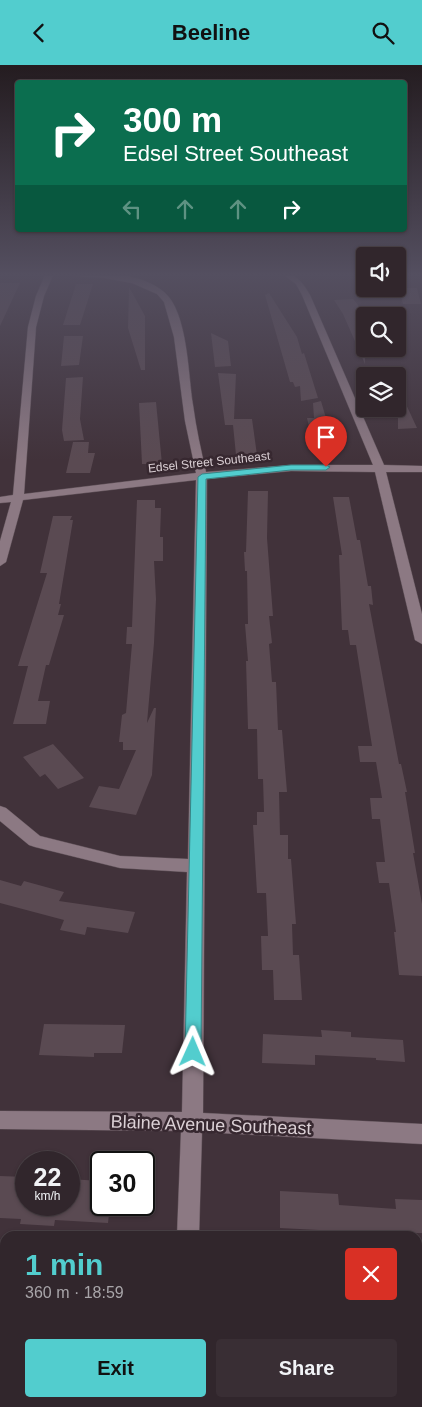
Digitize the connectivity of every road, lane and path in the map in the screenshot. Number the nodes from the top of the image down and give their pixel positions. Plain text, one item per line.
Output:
1 (31, 336) edge
2 (177, 336) edge
3 (323, 336) edge
4 (379, 467) junction
5 (422, 469) edge
6 (202, 477) junction
7 (18, 499) junction
8 (0, 501) edge
9 (0, 562) edge
10 (422, 640) edge
11 (0, 812) edge
12 (195, 866) junction
13 (0, 1120) edge
14 (192, 1122) junction
15 (422, 1134) edge
16 (188, 1231) edge

1 - 7 street
2 - 6 street
3 - 4 street
4 - 5 street, Edsel Street Southeast
4 - 6 street, Edsel Street Southeast
4 - 10 street
6 - 7 street, Edsel Street Southeast
6 - 12 street
7 - 8 street, Edsel Street Southeast
7 - 9 street
11 - 12 street
12 - 14 street
13 - 14 street, Blaine Avenue Southeast
14 - 15 street, Blaine Avenue Southeast
14 - 16 street

